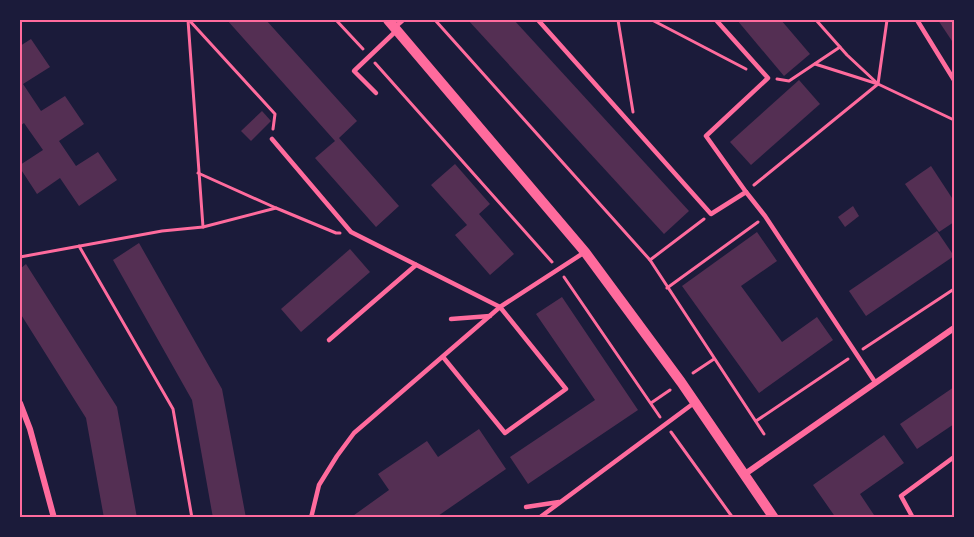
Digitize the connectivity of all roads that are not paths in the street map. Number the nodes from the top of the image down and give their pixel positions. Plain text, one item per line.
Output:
1 (538, 20) edge
2 (716, 20) edge
3 (917, 20) edge
4 (396, 24) edge
5 (954, 80) edge
6 (376, 93) dead end
7 (272, 139) road end
8 (746, 192) junction
9 (585, 252) junction
10 (416, 265) junction
11 (500, 307) junction
12 (490, 316) junction
13 (451, 319) dead end
14 (954, 328) edge
15 (329, 340) dead end
16 (443, 357) junction
17 (875, 382) junction
18 (20, 403) edge
19 (694, 403) junction
20 (954, 457) edge
21 (745, 474) junction
22 (560, 502) junction
23 (526, 507) dead end
24 (54, 518) edge
25 (311, 518) edge
26 (539, 518) edge
27 (774, 518) edge
28 (913, 518) edge

1 - 8 lane
2 - 8 lane
3 - 5 lane
4 - 6 lane
4 - 9 street
7 - 10 lane
8 - 17 lane
9 - 11 lane
9 - 19 street
10 - 11 lane
10 - 15 lane
11 - 12 lane
11 - 16 lane
12 - 13 lane
12 - 16 lane
14 - 17 street
16 - 25 lane
17 - 21 street
18 - 24 street
19 - 21 street
19 - 22 lane
20 - 28 lane
21 - 27 street
22 - 23 lane
22 - 26 lane

